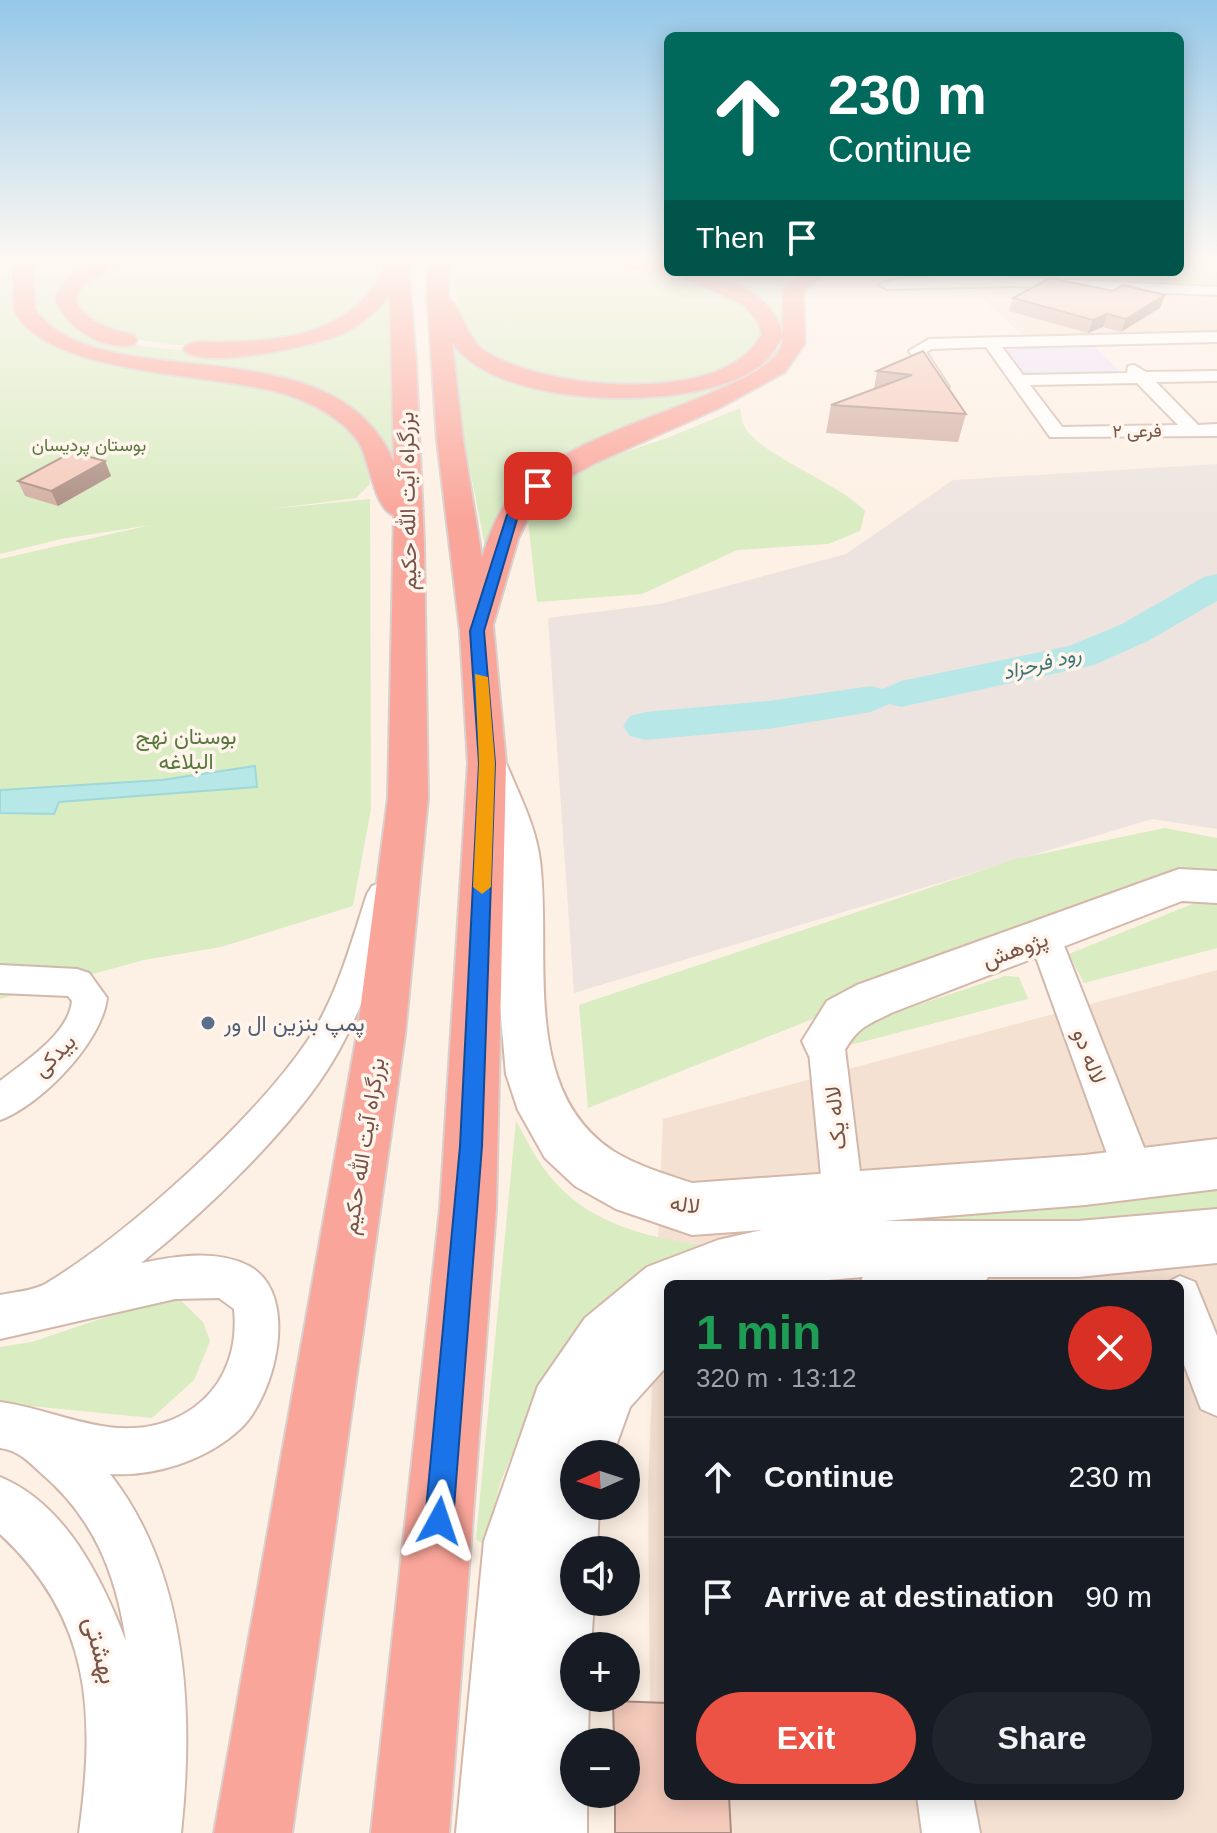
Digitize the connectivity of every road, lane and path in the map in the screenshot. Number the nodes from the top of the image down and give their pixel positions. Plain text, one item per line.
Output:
1 (81, 348) edge
2 (191, 348) edge
3 (237, 348) edge
4 (404, 348) edge
5 (443, 348) edge
6 (466, 348) edge
7 (765, 348) edge
8 (789, 348) edge
9 (923, 348) edge
10 (994, 348) edge
11 (1112, 348) edge
12 (1217, 376) edge
13 (1142, 378) junction
14 (1016, 380) junction
15 (946, 397) edge
16 (1193, 430) junction
17 (1217, 430) edge
18 (409, 543) junction
19 (477, 631) junction
20 (487, 763) junction
21 (408, 798) junction
22 (1217, 887) edge
23 (1045, 938) junction
24 (0, 979) edge
25 (826, 1041) joint
26 (0, 1103) edge
27 (1217, 1164) edge
28 (1134, 1173) junction
29 (843, 1196) junction
30 (1217, 1236) edge
31 (1062, 1250) junction
32 (1167, 1263) edge
33 (685, 1280) edge
34 (902, 1280) edge
35 (664, 1291) edge
36 (54, 1304) junction
37 (1184, 1307) edge
38 (0, 1317) edge
39 (664, 1340) edge
40 (1217, 1393) edge
41 (12, 1426) edge
42 (595, 1440) edge
43 (0, 1501) edge
44 (574, 1520) edge
45 (946, 1800) edge
46 (108, 1833) edge
47 (152, 1833) edge
48 (253, 1833) edge
49 (410, 1833) edge
50 (495, 1833) edge
51 (558, 1833) edge
52 (951, 1833) edge

1 - 18 highway
2 - 3 highway
4 - 18 highway, بزرگراه آیت الله حکیم
5 - 19 highway, بزرگراه آیت الله حکیم
6 - 7 highway
8 - 19 highway
9 - 15 street
10 - 14 street
11 - 13 street
12 - 13 street
13 - 14 street
13 - 16 street
14 - 16 street, فرعی ۲
16 - 17 street, فرعی ۲
18 - 21 highway, بزرگراه آیت الله حکیم
19 - 20 highway, بزرگراه آیت الله حکیم
20 - 29 main road, لاله
20 - 49 highway, بزرگراه آیت الله حکیم
21 - 36 street
21 - 48 highway, بزرگراه آیت الله حکیم
22 - 23 main road, پژوهش
23 - 25 main road, پژوهش
23 - 28 street, لاله دو
24 - 26 street, بیدکی
25 - 29 street, لاله یک
27 - 28 main road, لاله
28 - 29 main road, لاله
30 - 32 main road
31 - 32 main road
31 - 33 main road
31 - 34 street
35 - 50 main road
36 - 38 street
36 - 41 street
37 - 40 street
39 - 42 street
41 - 47 street
43 - 46 street, بهشتی
44 - 51 street
45 - 52 street

